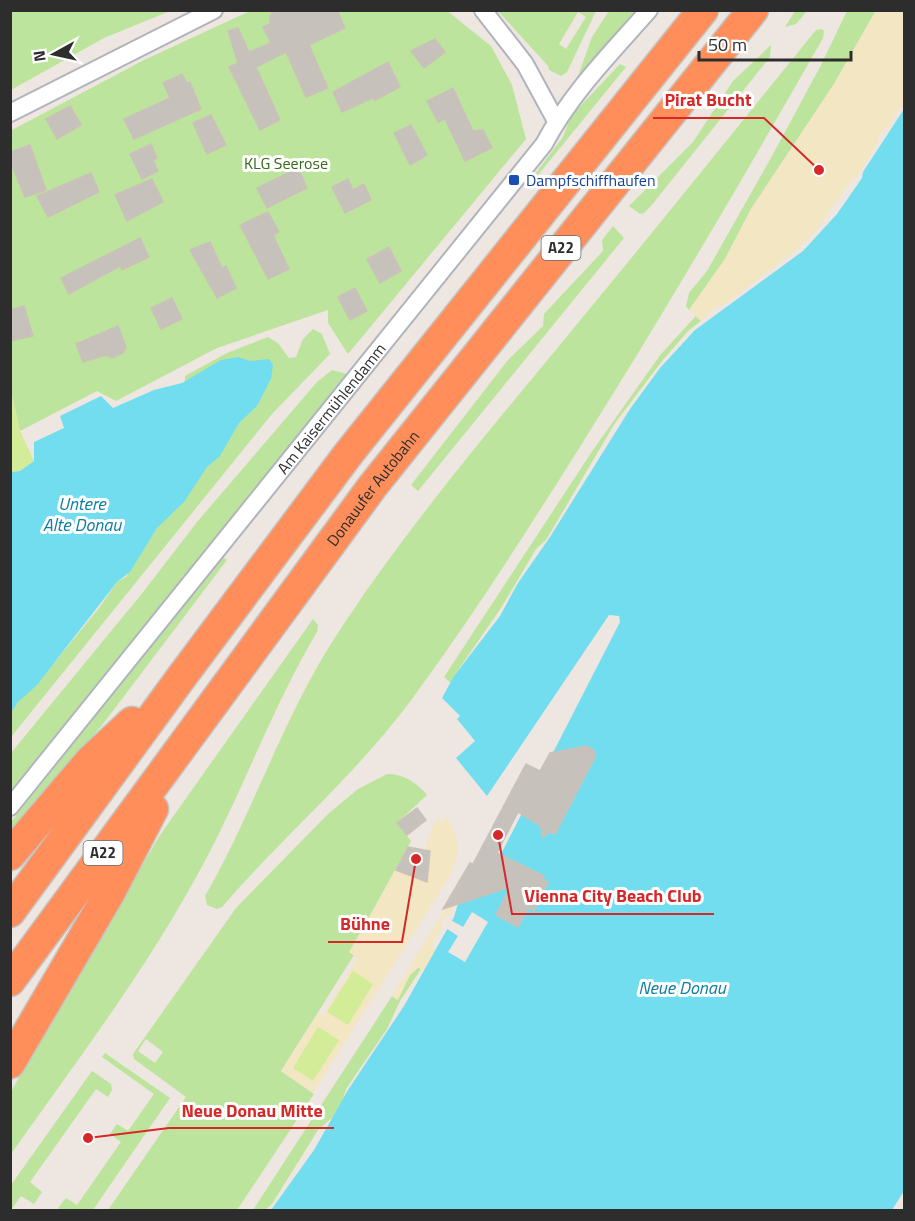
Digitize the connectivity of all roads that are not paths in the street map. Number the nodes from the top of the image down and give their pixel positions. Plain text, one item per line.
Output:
1 (214, 10) edge
2 (483, 10) edge
3 (649, 10) edge
4 (703, 10) edge
5 (753, 10) edge
6 (10, 113) edge
7 (556, 121) junction
8 (183, 675) junction
9 (195, 726) junction
10 (10, 807) edge
11 (10, 855) edge
12 (10, 912) edge
13 (10, 981) edge
14 (10, 1063) edge

1 - 6 street
2 - 7 street
3 - 7 street, Am Kaisermühlendamm
4 - 8 highway, A22
5 - 9 highway, Donauufer Autobahn / A22
7 - 10 street, Am Kaisermühlendamm
8 - 11 highway
8 - 12 highway, A22
9 - 13 highway, Donauufer Autobahn / A22
9 - 14 highway

